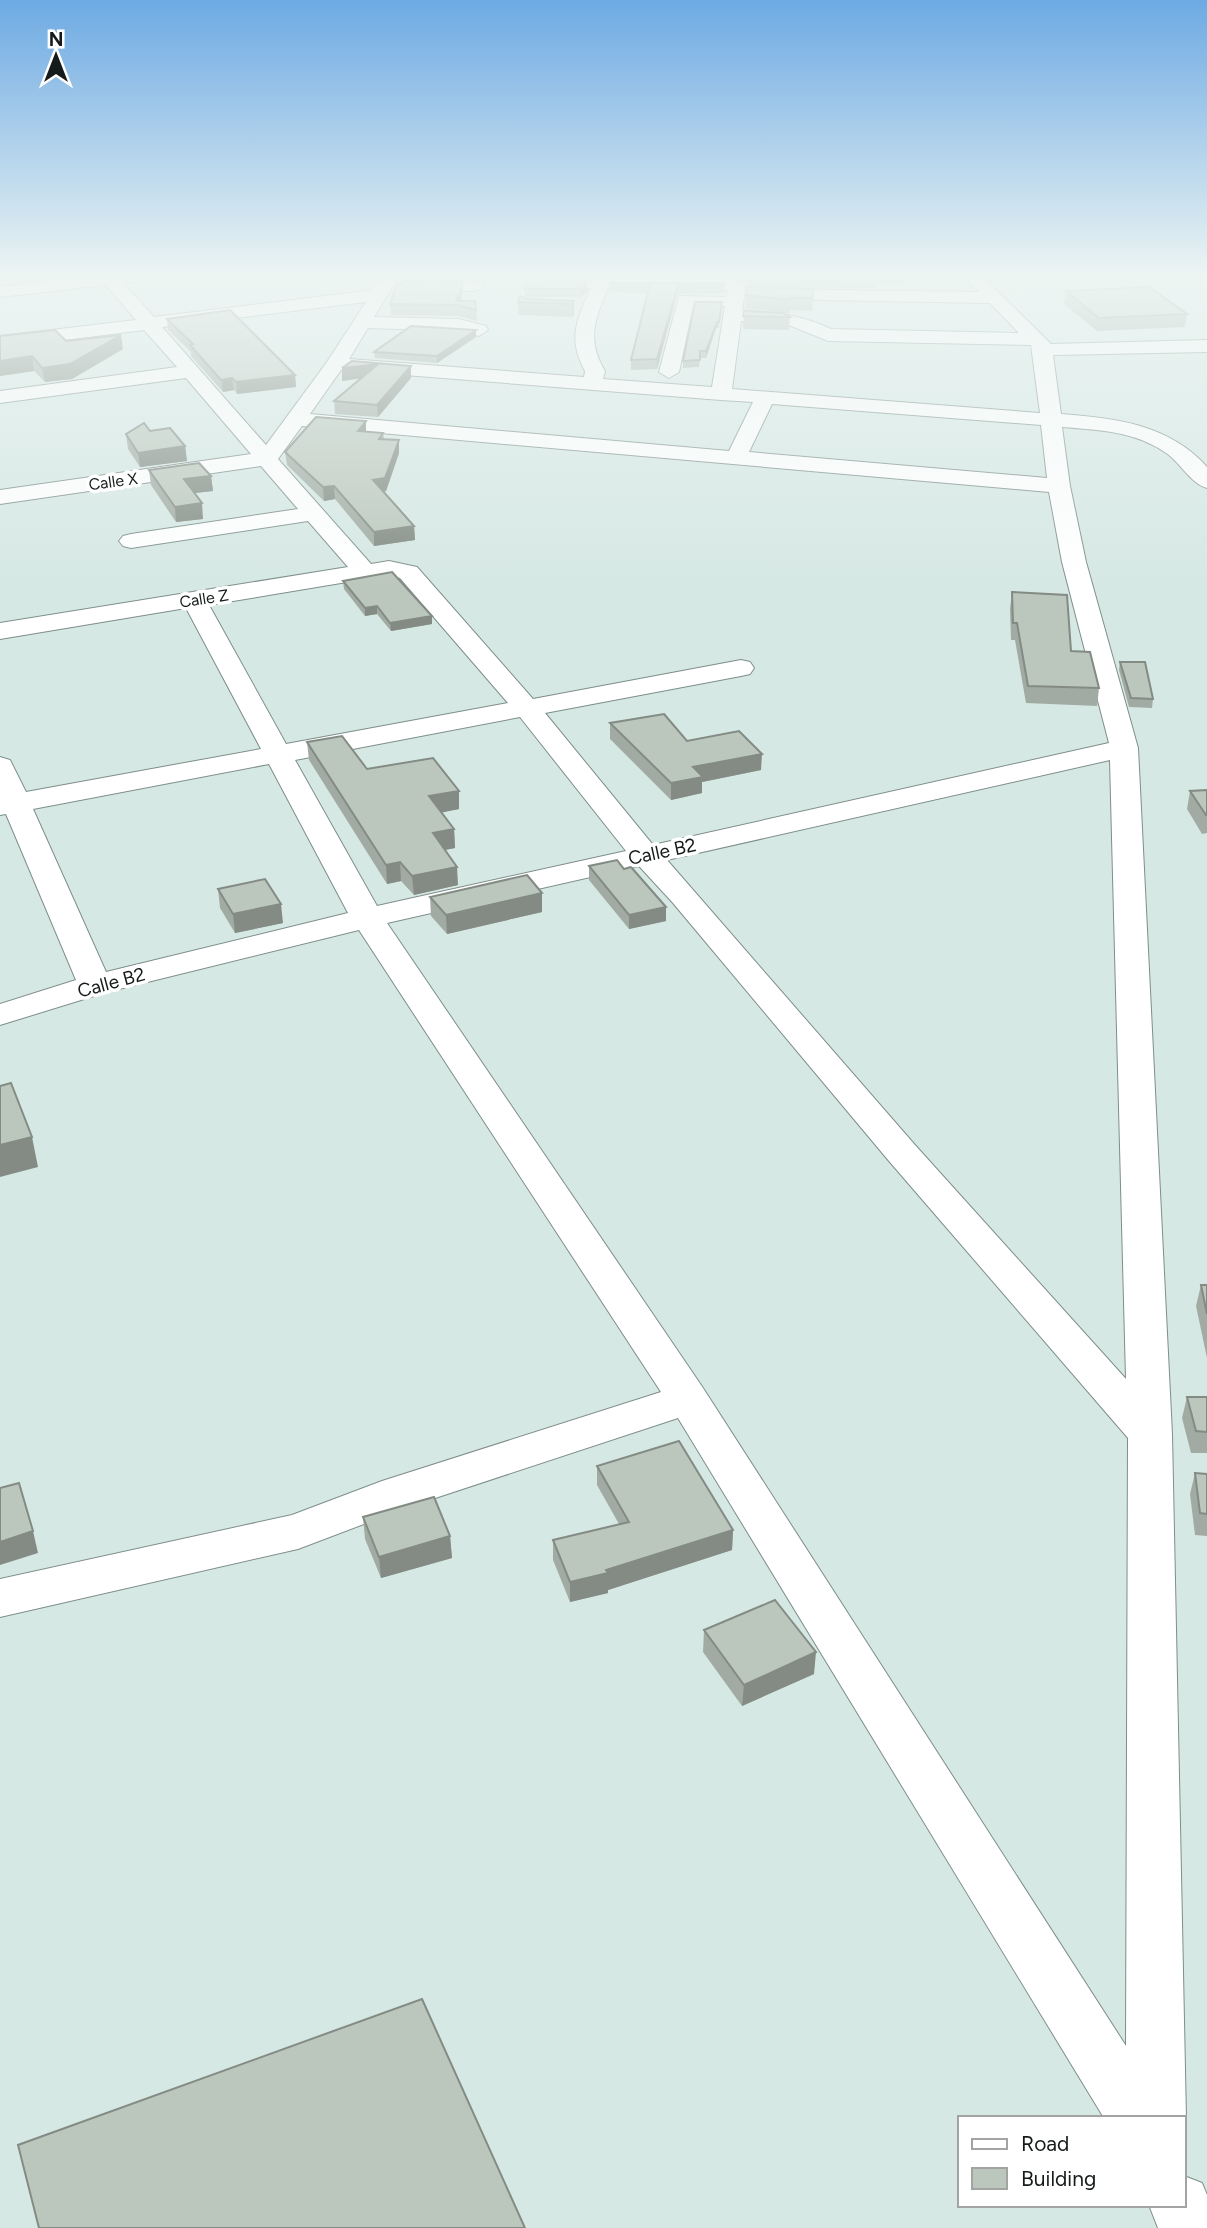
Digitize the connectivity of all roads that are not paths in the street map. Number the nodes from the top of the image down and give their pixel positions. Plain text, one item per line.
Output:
1 (141, 378) edge
2 (198, 378) edge
3 (326, 378) edge
4 (524, 378) edge
5 (593, 378) edge
6 (723, 378) edge
7 (1045, 378) edge
8 (592, 383) junction
9 (721, 394) junction
10 (766, 396) junction
11 (0, 397) edge
12 (296, 419) junction
13 (1053, 419) junction
14 (268, 458) junction
15 (736, 458) junction
16 (1207, 481) edge
17 (1059, 486) junction
18 (2, 493) edge
19 (315, 513) junction
20 (131, 541) dead end
21 (365, 572) junction
22 (194, 600) junction
23 (0, 631) edge
24 (741, 668) dead end
25 (526, 708) junction
26 (1124, 748) junction
27 (278, 754) junction
28 (0, 766) edge
29 (7, 805) edge
30 (645, 855) junction
31 (367, 918) junction
32 (94, 985) junction
33 (0, 1015) edge
34 (688, 1399) junction
35 (1150, 1434) junction
36 (0, 1598) edge
37 (1137, 2116) edge
38 (1156, 2116) edge
39 (1181, 2207) edge
40 (1189, 2228) edge

1 - 11 street
2 - 14 street
3 - 12 street
4 - 8 street
5 - 8 street
6 - 9 street
7 - 13 street
8 - 9 street
9 - 10 street
10 - 13 street
10 - 15 street
12 - 14 street
12 - 15 street
13 - 16 street
13 - 17 street
14 - 18 street, Calle X
14 - 19 street
15 - 17 street
17 - 26 street
19 - 20 street
19 - 21 street
21 - 22 street, Calle Z
21 - 25 street, Calle Z
22 - 23 street, Calle Z
22 - 27 street
24 - 25 street
25 - 27 street
25 - 30 street
26 - 30 street, Calle B2
26 - 35 street
27 - 29 street
27 - 31 street
28 - 29 street
29 - 32 street
30 - 31 street, Calle B2
30 - 35 street
31 - 32 street, Calle B2
31 - 34 street
32 - 33 street, Calle B2
34 - 36 street
34 - 37 street
35 - 38 street
39 - 40 street

